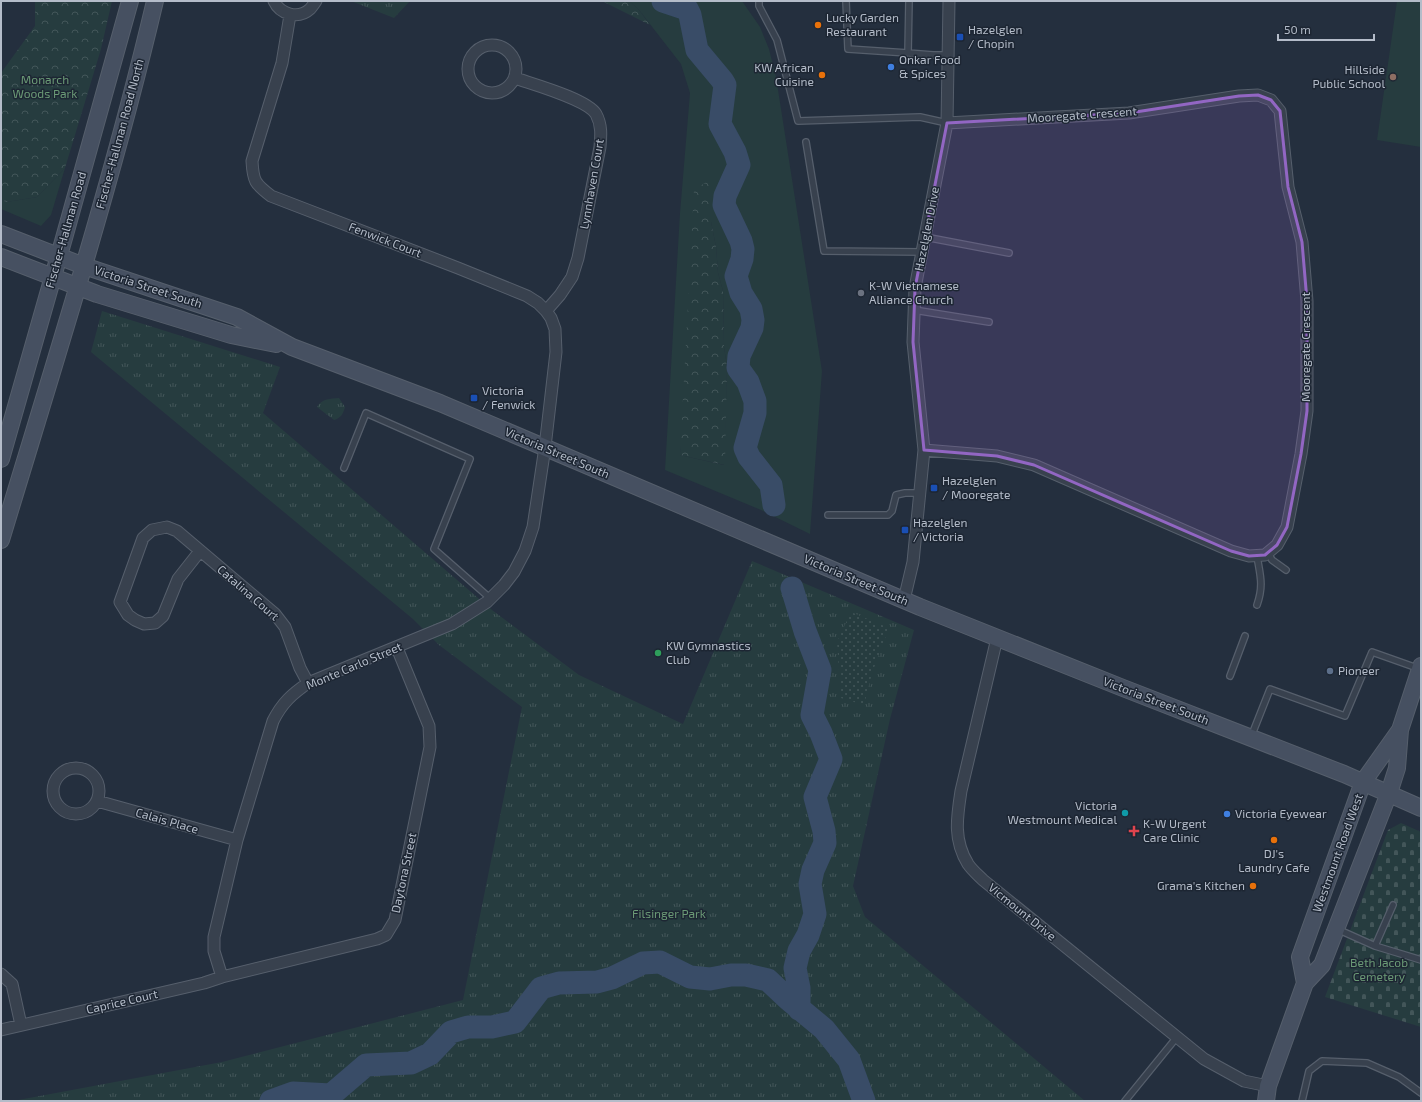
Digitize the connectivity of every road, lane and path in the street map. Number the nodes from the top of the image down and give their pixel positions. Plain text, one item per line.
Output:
1 (130, 1) edge
2 (155, 1) edge
3 (274, 1) edge
4 (316, 1) edge
5 (759, 1) edge
6 (846, 1) edge
7 (909, 1) edge
8 (948, 1) edge
9 (290, 15) junction
10 (908, 53) junction
11 (948, 55) junction
12 (515, 78) junction
13 (947, 123) junction
14 (806, 142) dead end
15 (1, 234) edge
16 (925, 237) junction
17 (922, 252) junction
18 (1009, 253) dead end
19 (1, 257) edge
20 (59, 257) junction
21 (84, 266) junction
22 (53, 277) junction
23 (78, 287) junction
24 (914, 310) junction
25 (546, 311) junction
26 (989, 322) dead end
27 (292, 347) junction
28 (545, 447) junction
29 (924, 450) junction
30 (1, 459) edge
31 (344, 468) dead end
32 (920, 493) junction
33 (828, 515) dead end
34 (1, 540) edge
35 (200, 551) junction
36 (1262, 554) junction
37 (1286, 570) dead end
38 (491, 599) junction
39 (904, 600) junction
40 (1257, 605) dead end
41 (1245, 636) dead end
42 (997, 638) junction
43 (397, 648) junction
44 (1420, 668) edge
45 (1230, 676) dead end
46 (308, 683) junction
47 (1400, 730) junction
48 (1251, 738) junction
49 (1363, 782) junction
50 (1389, 794) junction
51 (97, 801) junction
52 (1421, 808) edge
53 (237, 840) junction
54 (1393, 905) dead end
55 (1337, 929) junction
56 (1375, 946) junction
57 (1421, 960) edge
58 (1, 974) edge
59 (222, 977) junction
60 (1305, 983) junction
61 (21, 1025) junction
62 (1, 1030) edge
63 (1177, 1037) junction
64 (1421, 1093) edge
65 (1267, 1094) edge
66 (1126, 1101) edge
67 (1302, 1101) edge

1 - 20 main road, Fischer-Hallman Road
2 - 21 main road, Fischer-Hallman Road North
3 - 9 street
4 - 9 street
5 - 13 lane
6 - 10 lane
7 - 10 lane
8 - 11 street, Hazelglen Drive
9 - 25 street, Fenwick Court
10 - 11 lane
11 - 13 street, Hazelglen Drive
12 - 12 street
12 - 25 street, Lynnhaven Court
13 - 16 street, Hazelglen Drive
13 - 36 street, Mooregate Crescent
14 - 17 lane
15 - 20 main road, Victoria Street South
16 - 17 street, Hazelglen Drive
16 - 18 lane
17 - 24 street, Hazelglen Drive
19 - 22 main road, Victoria Street South
20 - 21 main road, Victoria Street South
20 - 22 main road, Fischer-Hallman Road
21 - 23 main road
21 - 27 main road, Victoria Street South
22 - 23 main road, Victoria Street South
22 - 30 main road, Fischer-Hallman Road
23 - 27 main road, Victoria Street South
23 - 34 main road
24 - 26 lane
24 - 29 street, Hazelglen Drive
25 - 28 street, Fenwick Court
27 - 28 main road, Victoria Street South
28 - 38 street, Monte Carlo Street
28 - 39 main road, Victoria Street South
29 - 32 street, Hazelglen Drive
29 - 36 street
31 - 38 lane
32 - 33 lane
32 - 39 street, Hazelglen Drive
35 - 35 street, Catalina Court
35 - 46 street, Catalina Court
36 - 37 lane
36 - 40 lane
38 - 43 street, Monte Carlo Street
39 - 42 main road, Victoria Street South
41 - 45 lane
42 - 48 main road, Victoria Street South
42 - 63 street, Vicmount Drive
43 - 46 street, Monte Carlo Street
43 - 59 street, Daytona Street
44 - 47 main road, Westmount Road West
44 - 48 lane
46 - 53 street, Monte Carlo Street
47 - 49 main road, Westmount Road West
47 - 50 main road, Westmount Road West
48 - 49 main road, Victoria Street South
49 - 50 main road, Victoria Street South
49 - 60 main road, Westmount Road West
50 - 52 main road, Victoria Street South
50 - 55 main road, Westmount Road West
51 - 51 street
51 - 53 street, Calais Place
53 - 59 street, Monte Carlo Street
54 - 56 lane
55 - 56 lane
55 - 60 main road, Westmount Road West
56 - 57 lane
58 - 61 street
59 - 61 street, Caprice Court
60 - 65 main road, Westmount Road West
61 - 62 street, Caprice Court
63 - 65 street, Vicmount Drive
63 - 66 lane
64 - 67 lane

